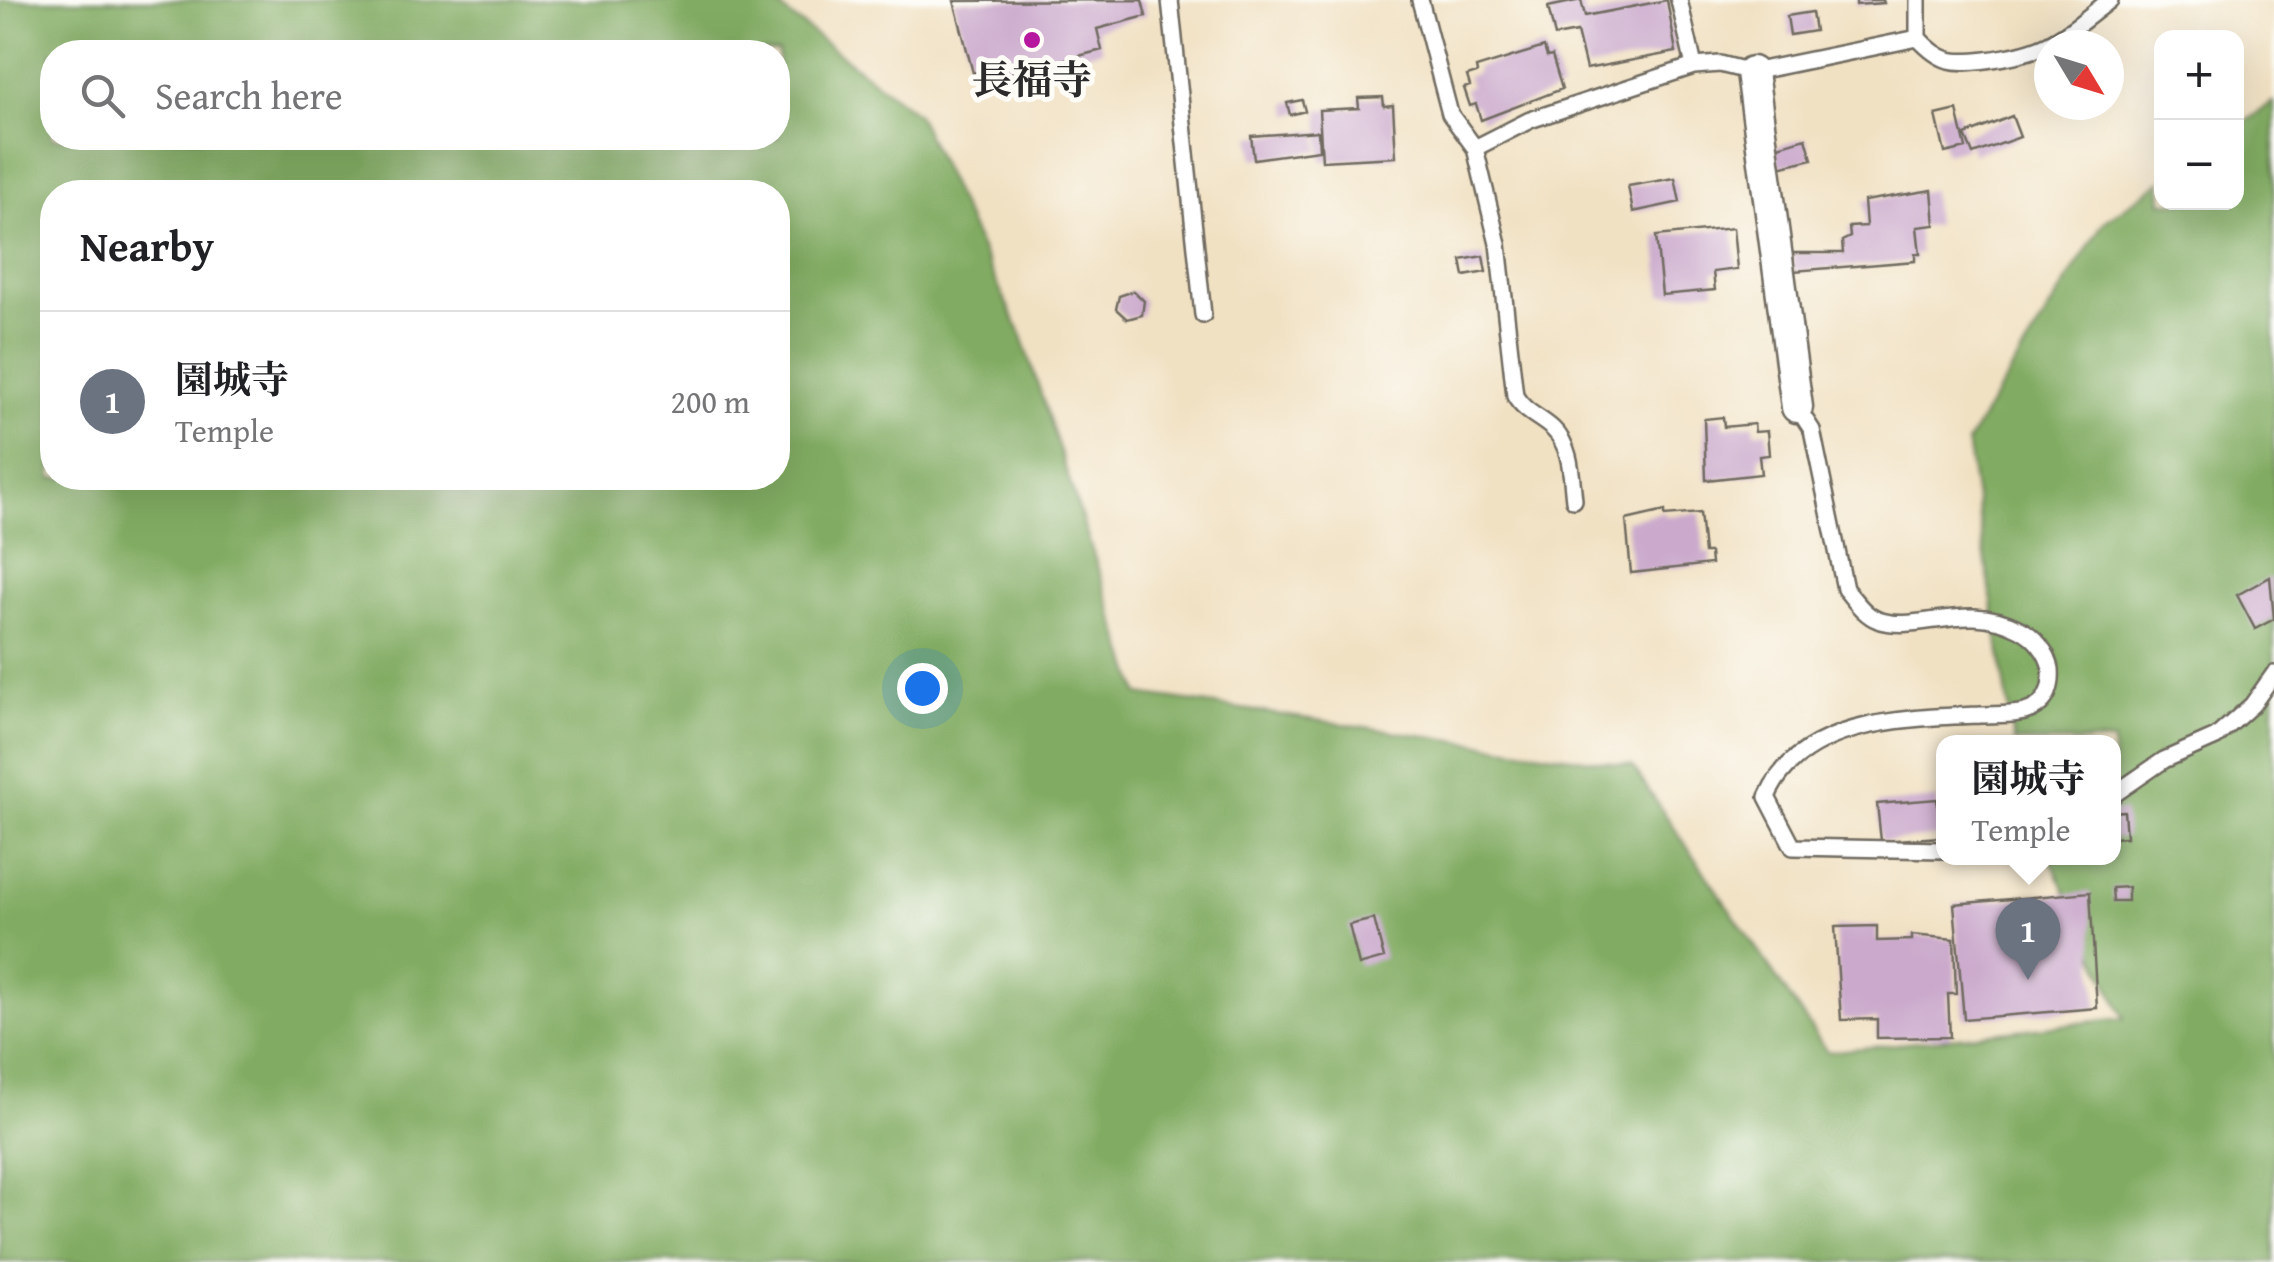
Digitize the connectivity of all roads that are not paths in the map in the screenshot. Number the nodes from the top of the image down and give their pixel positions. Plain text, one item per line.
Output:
1 (1170, 0) edge
2 (1420, 0) edge
3 (1679, 0) edge
4 (1918, 0) edge
5 (2110, 0) edge
6 (1918, 38) junction
7 (1694, 66) junction
8 (1752, 72) junction
9 (1475, 148) junction
10 (1203, 315) dead end
11 (1797, 406) joint
12 (1574, 500) dead end
13 (2274, 674) edge
14 (2121, 790) edge
15 (1936, 850) edge

1 - 10 lane
2 - 9 lane
3 - 7 lane
4 - 6 lane
5 - 6 lane
6 - 8 lane
7 - 8 lane
7 - 9 lane
8 - 11 street
9 - 12 lane
11 - 15 lane
13 - 14 lane

